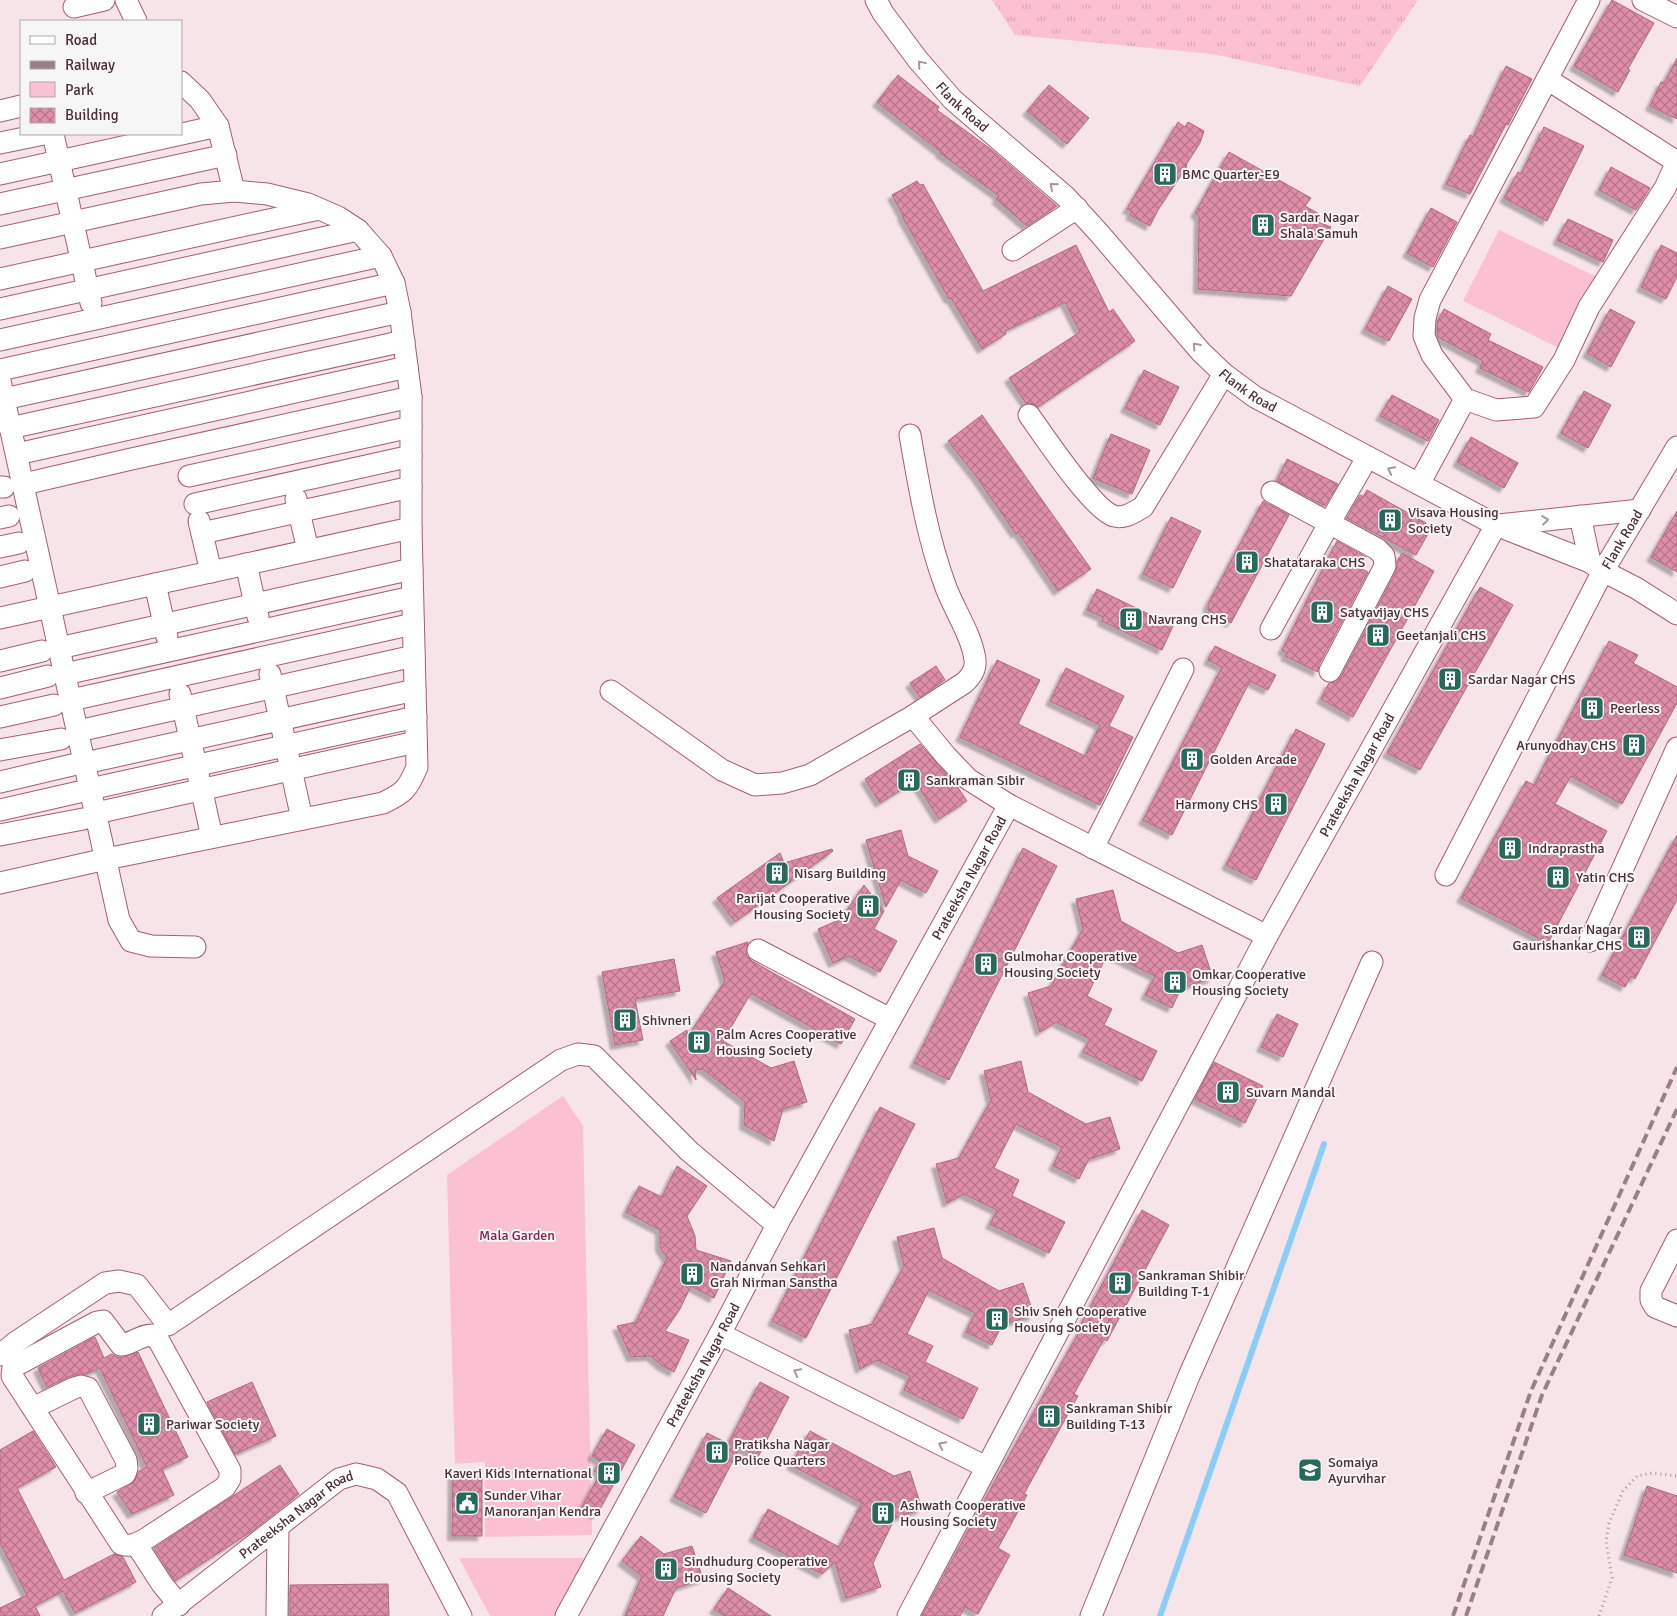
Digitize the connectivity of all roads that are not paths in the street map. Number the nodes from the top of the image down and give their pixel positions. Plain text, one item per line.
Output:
1 (104, 0) edge
2 (126, 0) edge
3 (876, 0) edge
4 (1589, 0) edge
5 (1643, 0) edge
6 (75, 9) edge
7 (1677, 17) edge
8 (133, 20) edge
9 (1547, 79) junction
10 (182, 84) edge
11 (190, 102) edge
12 (20, 106) edge
13 (0, 111) edge
14 (218, 126) junction
15 (182, 134) edge
16 (39, 135) edge
17 (53, 135) edge
18 (177, 135) edge
19 (0, 143) edge
20 (226, 154) junction
21 (59, 161) junction
22 (0, 174) edge
23 (66, 190) junction
24 (234, 191) junction
25 (0, 204) edge
26 (1077, 208) junction
27 (319, 209) junction
28 (73, 222) junction
29 (358, 230) junction
30 (0, 238) edge
31 (175, 240) junction
32 (274, 249) junction
33 (1013, 250) dead end
34 (381, 256) junction
35 (82, 261) junction
36 (182, 270) junction
37 (281, 278) junction
38 (0, 279) edge
39 (394, 283) junction
40 (88, 290) junction
41 (188, 298) junction
42 (287, 306) junction
43 (0, 310) edge
44 (400, 312) junction
45 (95, 319) junction
46 (194, 327) junction
47 (293, 336) junction
48 (0, 340) edge
49 (404, 342) junction
50 (101, 348) junction
51 (200, 356) junction
52 (300, 364) junction
53 (407, 367) junction
54 (0, 370) edge
55 (1224, 374) junction
56 (108, 376) junction
57 (207, 385) junction
58 (2, 390) edge
59 (305, 390) junction
60 (411, 397) junction
61 (1465, 399) junction
62 (114, 406) junction
63 (212, 410) junction
64 (1029, 415) dead end
65 (279, 426) junction
66 (411, 427) junction
67 (10, 428) junction
68 (120, 431) junction
69 (910, 435) dead end
70 (219, 439) junction
71 (183, 447) junction
72 (1677, 447) edge
73 (16, 454) junction
74 (285, 455) junction
75 (411, 456) junction
76 (1367, 458) junction
77 (127, 460) junction
78 (189, 476) junction
79 (292, 483) junction
80 (1419, 484) junction
81 (9, 486) edge
82 (411, 487) junction
83 (1272, 492) dead end
84 (195, 504) junction
85 (1640, 510) junction
86 (299, 512) junction
87 (1580, 516) junction
88 (1330, 522) junction
89 (1496, 525) junction
90 (411, 528) junction
91 (202, 533) junction
92 (308, 550) junction
93 (246, 564) junction
94 (1597, 566) junction
95 (412, 569) junction
96 (25, 571) dead end
97 (210, 572) junction
98 (0, 577) edge
99 (155, 584) junction
100 (412, 597) junction
101 (255, 604) junction
102 (50, 607) junction
103 (1677, 614) edge
104 (0, 618) edge
105 (164, 624) junction
106 (413, 624) junction
107 (1271, 629) dead end
108 (261, 630) junction
109 (51, 649) junction
110 (170, 651) junction
111 (414, 656) junction
112 (267, 657) junction
113 (0, 661) edge
114 (1183, 669) dead end
115 (1330, 671) dead end
116 (56, 675) junction
117 (176, 677) junction
118 (0, 688) edge
119 (273, 688) junction
120 (415, 690) junction
121 (611, 691) dead end
122 (62, 703) junction
123 (183, 708) junction
124 (913, 716) junction
125 (0, 717) edge
126 (416, 717) junction
127 (280, 719) junction
128 (69, 735) junction
129 (190, 740) junction
130 (416, 742) junction
131 (286, 746) junction
132 (1677, 748) edge
133 (0, 750) edge
134 (78, 764) junction
135 (196, 766) junction
136 (291, 770) junction
137 (0, 782) edge
138 (202, 790) junction
139 (84, 791) junction
140 (1009, 805) junction
141 (0, 810) edge
142 (90, 816) junction
143 (302, 819) junction
144 (0, 835) edge
145 (212, 838) junction
146 (1093, 848) junction
147 (106, 859) junction
148 (1446, 875) dead end
149 (0, 883) edge
150 (1267, 936) junction
151 (1590, 941) dead end
152 (195, 947) dead end
153 (758, 950) dead end
154 (1372, 962) dead end
155 (890, 1019) junction
156 (777, 1225) junction
157 (1677, 1240) edge
158 (1677, 1316) edge
159 (720, 1334) junction
160 (0, 1356) edge
161 (33, 1408) junction
162 (986, 1467) junction
163 (86, 1493) junction
164 (278, 1527) junction
165 (136, 1544) junction
166 (171, 1610) edge
167 (277, 1616) edge
168 (461, 1616) edge
169 (566, 1616) edge
170 (908, 1616) edge
171 (1091, 1616) edge

1 - 6 street
2 - 8 street
26 -> 3 street, Flank Road
4 - 9 street
5 - 7 street
9 - 61 street
9 - 61 street
10 - 11 street
11 - 14 street
12 - 13 street
14 - 15 street
14 - 20 street
16 - 19 street
17 - 21 street
18 - 21 street
20 - 23 street
20 - 24 street
21 - 22 street
21 - 23 street
23 - 25 street
23 - 28 street
24 - 27 street
24 - 28 street
26 - 33 street
55 -> 26 street, Flank Road
27 - 29 street
27 - 31 street
28 - 30 street
28 - 35 street
29 - 32 street
29 - 34 street
31 - 35 street
31 - 36 street
32 - 36 street
32 - 37 street
34 - 37 street
34 - 39 street
35 - 38 street
35 - 40 street
36 - 40 street
36 - 41 street
37 - 41 street
37 - 42 street
39 - 42 street
39 - 44 street
40 - 43 street
40 - 45 street
41 - 45 street
41 - 46 street
42 - 46 street
42 - 47 street
44 - 47 street
44 - 49 street
45 - 48 street
45 - 50 street
46 - 50 street
46 - 51 street
47 - 51 street
47 - 52 street
49 - 52 street
49 - 53 street
50 - 54 street
50 - 56 street
51 - 56 street
51 - 57 street
52 - 57 street
52 - 59 street
53 - 59 street
53 - 60 street
55 - 64 street
55 - 76 street, Flank Road
56 - 58 street
56 - 62 street
57 - 62 street
57 - 63 street
58 - 67 street
59 - 63 street
60 - 65 street
60 - 66 street
61 - 80 street
62 - 67 street
62 - 68 street
63 - 68 street
63 - 70 street
65 - 70 street
65 - 74 street
66 - 74 street
66 - 75 street
67 - 73 street
68 - 73 street
68 - 77 street
69 - 124 street
70 - 71 street
71 - 77 street
71 - 78 street
72 - 85 street, Flank Road
73 - 81 street
74 - 78 street
74 - 79 street
75 - 79 street
75 - 82 street
80 -> 76 street, Flank Road
76 - 88 street
77 - 81 street
78 - 84 street
79 - 84 street
79 - 86 street
80 - 89 street, Flank Road
81 - 102 street
82 - 86 street
82 - 90 street
83 - 88 street
84 - 91 street
85 - 87 street
85 - 94 street, Flank Road
86 - 91 street
86 - 92 street
89 -> 87 street
87 - 94 street
88 - 107 street
88 - 115 street
89 - 94 street, Flank Road
89 - 150 street, Prateeksha Nagar Road
90 - 92 street
90 - 95 street
91 - 97 street
92 - 93 street
93 - 97 street
93 - 101 street
94 - 103 street
94 - 148 street
95 - 100 street
95 - 101 street
96 - 98 street
97 - 99 street
99 - 102 street
99 - 105 street
100 - 106 street
100 - 108 street
101 - 105 street
101 - 108 street
102 - 104 street
102 - 109 street
105 - 109 street
105 - 110 street
106 - 111 street
106 - 112 street
108 - 110 street
108 - 112 street
109 - 113 street
109 - 116 street
110 - 116 street
110 - 117 street
111 - 119 street
111 - 120 street
112 - 117 street
112 - 119 street
114 - 146 street
116 - 118 street
116 - 122 street
117 - 122 street
117 - 123 street
119 - 123 street
119 - 127 street
120 - 126 street
120 - 127 street
121 - 124 street
122 - 125 street
122 - 128 street
123 - 128 street
123 - 129 street
124 - 140 street
126 - 130 street
126 - 131 street
127 - 129 street
127 - 131 street
128 - 133 street
128 - 134 street
129 - 134 street
129 - 135 street
130 - 136 street
130 - 143 street
131 - 135 street
131 - 136 street
132 - 151 street
134 - 137 street
134 - 139 street
135 - 138 street
135 - 139 street
136 - 138 street
136 - 143 street
138 - 142 street
138 - 145 street
139 - 141 street
139 - 142 street
140 - 146 street, Prateeksha Nagar Road
140 - 155 street, Prateeksha Nagar Road
142 - 144 street
142 - 147 street
143 - 145 street
145 - 147 street
146 - 150 street, Prateeksha Nagar Road
147 - 149 street
147 - 152 street
150 - 162 street
153 - 155 street
154 - 171 street
155 - 156 street, Prateeksha Nagar Road
156 - 159 street, Prateeksha Nagar Road
156 - 160 street
157 - 158 street
162 -> 159 street
159 - 169 street, Prateeksha Nagar Road
161 - 163 street
161 - 163 street
161 - 165 street
162 - 170 street
163 - 165 street
164 - 166 street, Prateeksha Nagar Road
164 - 167 street
164 - 168 street, Prateeksha Nagar Road
165 - 166 street

